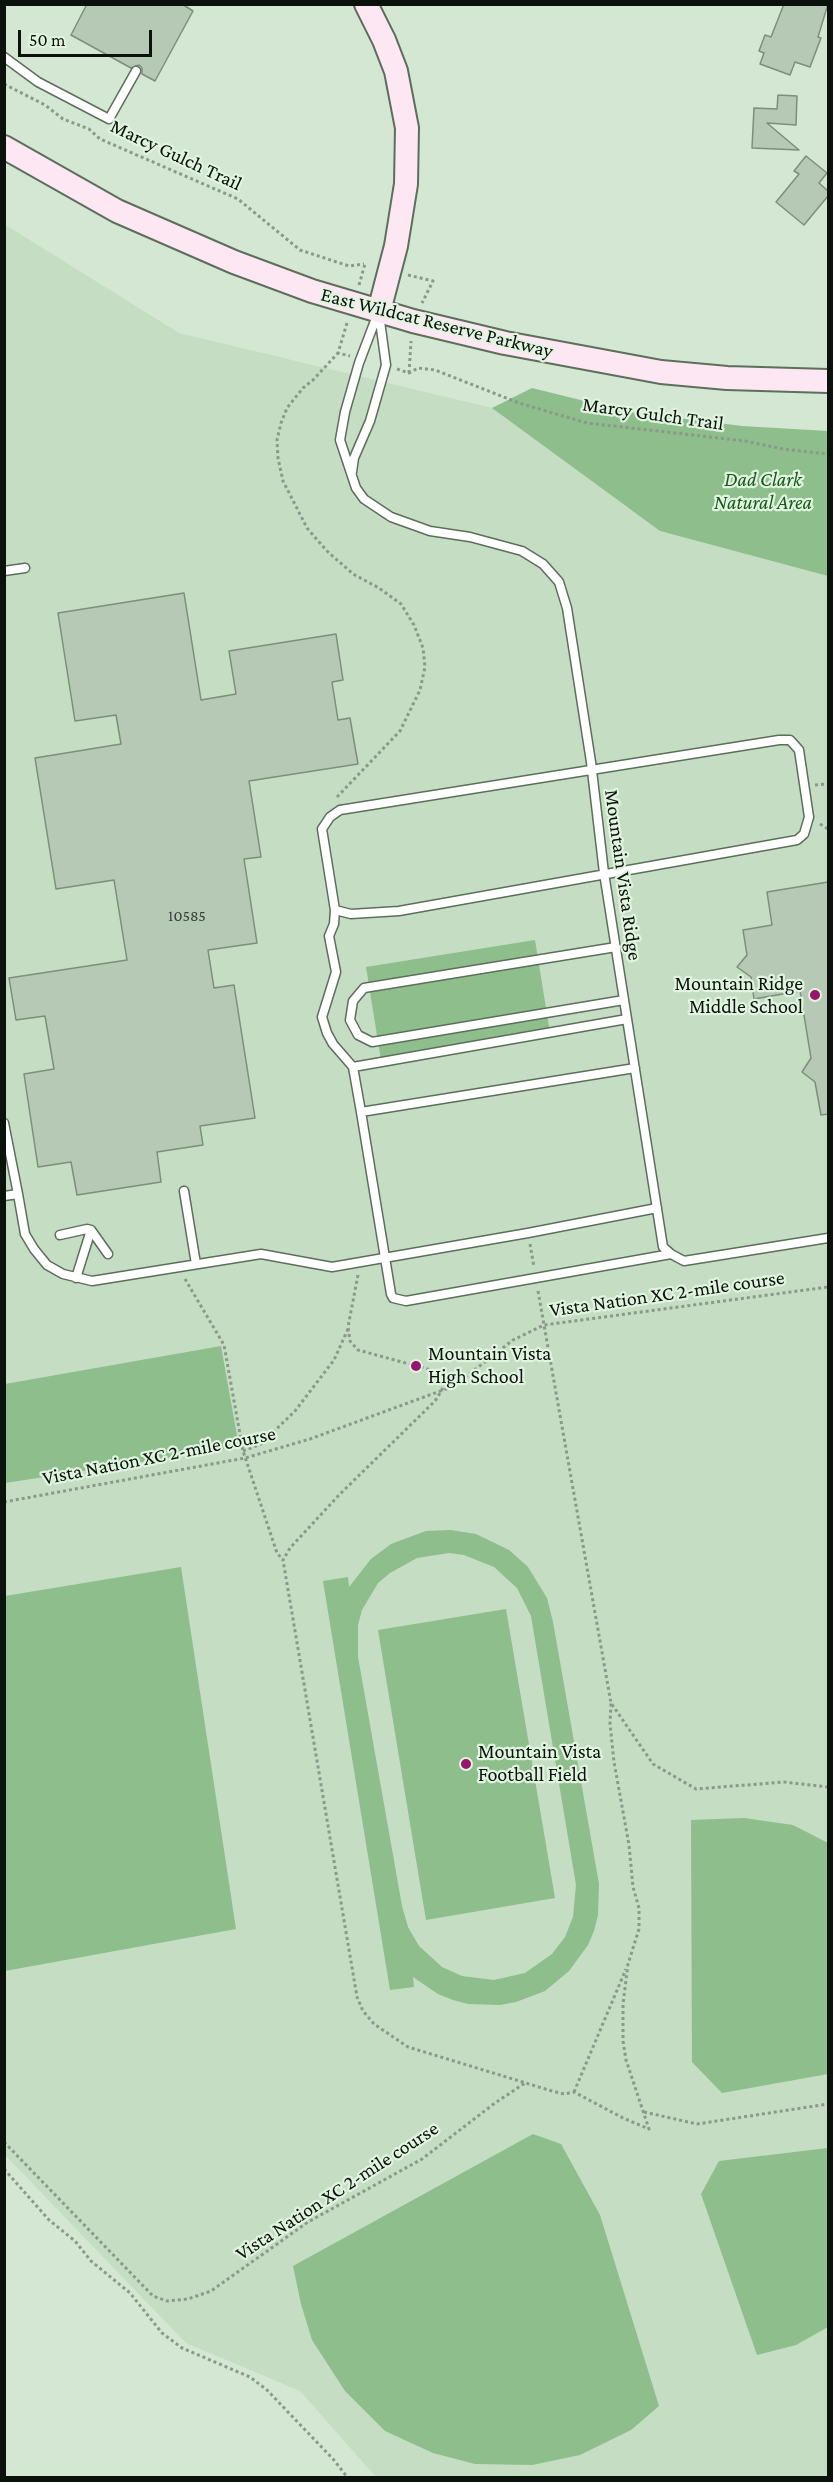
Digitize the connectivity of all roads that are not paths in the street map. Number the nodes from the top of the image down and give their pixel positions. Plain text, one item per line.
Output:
1 (366, 4) edge
2 (4, 57) edge
3 (136, 71) dead end
4 (4, 147) edge
5 (379, 311) junction
6 (828, 381) edge
7 (352, 472) junction
8 (25, 568) dead end
9 (4, 571) edge
10 (592, 768) junction
11 (604, 873) junction
12 (335, 910) junction
13 (616, 947) junction
14 (624, 1000) junction
15 (627, 1019) junction
16 (353, 1067) junction
17 (635, 1068) junction
18 (361, 1112) junction
19 (4, 1123) edge
20 (184, 1191) dead end
21 (18, 1194) junction
22 (4, 1196) edge
23 (657, 1208) junction
24 (91, 1230) junction
25 (60, 1235) dead end
26 (828, 1238) edge
27 (108, 1254) dead end
28 (671, 1254) junction
29 (385, 1260) junction
30 (196, 1264) junction
31 (76, 1278) junction

1 - 5 main road
2 - 3 lane
4 - 5 main road, East Wildcat Reserve Parkway
5 - 6 main road, East Wildcat Reserve Parkway
5 - 7 lane
5 - 7 lane, Mountain Vista Ridge
7 - 10 lane, Mountain Vista Ridge
8 - 9 lane
10 - 11 lane, Mountain Vista Ridge
10 - 11 lane
10 - 12 lane
11 - 12 lane
11 - 13 lane, Mountain Vista Ridge
12 - 16 lane
13 - 14 lane, Mountain Vista Ridge
13 - 14 lane
14 - 15 lane, Mountain Vista Ridge
15 - 16 lane
15 - 17 lane, Mountain Vista Ridge
16 - 18 lane
17 - 18 lane
17 - 23 lane, Mountain Vista Ridge
18 - 29 lane
19 - 21 lane
20 - 30 lane
21 - 22 lane
21 - 31 lane
23 - 28 lane, Mountain Vista Ridge
23 - 29 lane
24 - 25 lane
24 - 27 lane
24 - 31 lane
26 - 28 lane
28 - 29 lane
29 - 30 lane
30 - 31 lane

